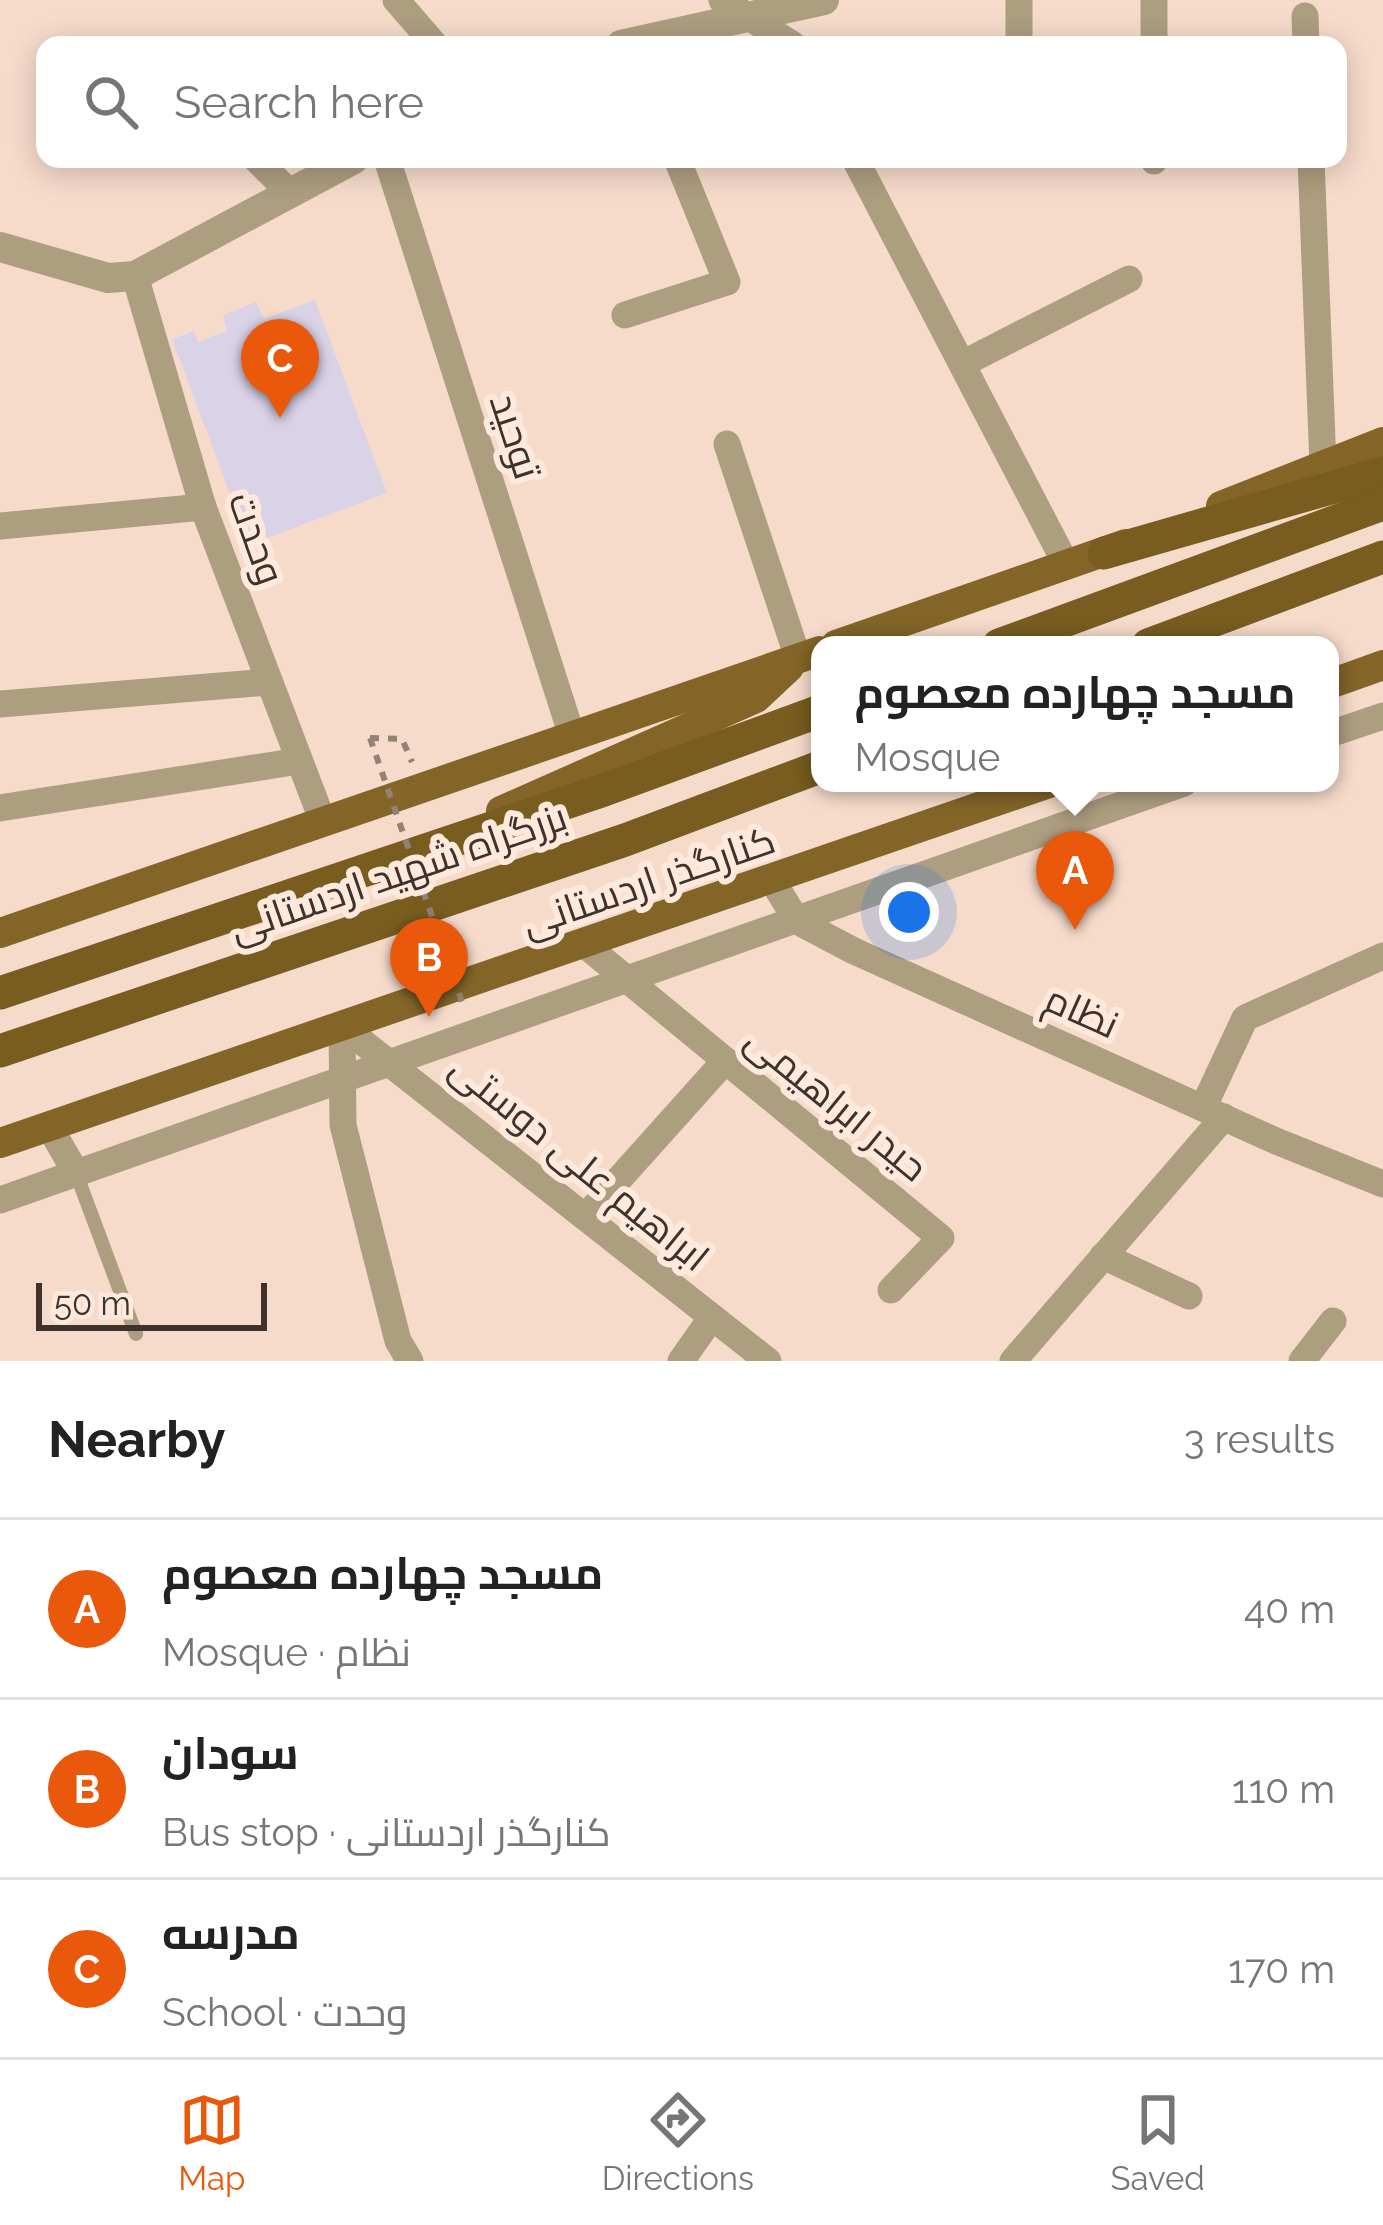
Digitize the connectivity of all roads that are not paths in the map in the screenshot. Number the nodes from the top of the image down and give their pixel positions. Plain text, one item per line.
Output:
1 (396, 0) edge
2 (824, 0) edge
3 (1019, 0) edge
4 (1154, 0) edge
5 (742, 5) edge
6 (1305, 16) dead end
7 (427, 36) edge
8 (651, 36) edge
9 (782, 36) edge
10 (1019, 36) edge
11 (1154, 36) edge
12 (1306, 36) edge
13 (265, 168) edge
14 (335, 168) edge
15 (390, 168) edge
16 (681, 168) edge
17 (860, 168) edge
18 (1311, 168) edge
19 (288, 191) junction
20 (0, 247) edge
21 (135, 276) junction
22 (1129, 279) dead end
23 (625, 315) dead end
24 (962, 364) junction
25 (1383, 442) edge
26 (727, 444) dead end
27 (1323, 466) junction
28 (1383, 473) edge
29 (1383, 503) edge
30 (203, 507) junction
31 (0, 526) edge
32 (1104, 553) junction
33 (1383, 557) edge
34 (1066, 566) junction
35 (862, 636) edge
36 (1023, 636) edge
37 (1172, 636) edge
38 (809, 654) edge
39 (1383, 665) edge
40 (269, 682) junction
41 (1339, 682) edge
42 (0, 704) edge
43 (811, 713) edge
44 (1383, 716) edge
45 (1339, 731) edge
46 (572, 736) junction
47 (299, 761) junction
48 (811, 770) edge
49 (1023, 792) edge
50 (1137, 792) edge
51 (0, 808) edge
52 (322, 822) junction
53 (375, 867) junction
54 (772, 880) junction
55 (797, 921) junction
56 (0, 933) edge
57 (584, 944) junction
58 (1383, 956) edge
59 (630, 980) junction
60 (0, 993) edge
61 (342, 1026) junction
62 (0, 1051) edge
63 (724, 1062) junction
64 (393, 1063) junction
65 (342, 1081) junction
66 (1213, 1113) junction
67 (49, 1126) junction
68 (0, 1143) edge
69 (76, 1173) junction
70 (1383, 1184) edge
71 (0, 1199) edge
72 (586, 1216) junction
73 (1103, 1256) junction
74 (891, 1290) dead end
75 (1190, 1296) dead end
76 (712, 1317) junction
77 (1334, 1322) dead end
78 (136, 1334) dead end
79 (410, 1361) edge
80 (681, 1361) edge
81 (768, 1361) edge
82 (1013, 1361) edge
83 (1302, 1361) edge

1 - 7 street
2 - 5 street
3 - 10 street
4 - 11 street
5 - 8 street
5 - 9 street
6 - 12 street
13 - 19 street
14 - 19 street
15 - 46 street, توحید
16 - 23 street
17 - 24 street
18 - 27 street
19 - 21 street
20 - 21 street
21 - 30 street, وحدت
22 - 24 street
24 - 34 street
25 - 27 main road
26 - 38 street
27 - 32 main road
28 - 32 highway
29 - 36 highway
30 - 31 street
30 - 40 street, وحدت
32 - 34 main road
33 - 37 highway
34 - 35 main road
38 - 46 main road
38 - 53 main road
39 - 41 main road
40 - 42 street
40 - 47 street, وحدت
43 - 53 highway, بزرگراه شهید اردستانی
44 - 45 street
46 - 52 main road
47 - 51 street
47 - 52 street, وحدت
48 - 62 highway, بزرگراه شهید اردستانی
49 - 54 main road, کنارگذر اردستانی
50 - 55 street
52 - 56 main road
53 - 60 highway, بزرگراه شهید اردستانی
54 - 55 street
54 - 57 main road, کنارگذر اردستانی
55 - 59 street
55 - 66 street, نظام
57 - 59 street, حیدر ابراهیمی
57 - 61 main road, کنارگذر اردستانی
58 - 66 street
59 - 63 street, حیدر ابراهیمی
59 - 64 street
61 - 64 street, ابراهیم علی دوستی
61 - 65 street
61 - 67 main road, کنارگذر اردستانی
63 - 72 street
63 - 74 street, حیدر ابراهیمی
64 - 65 street
64 - 72 street, ابراهیم علی دوستی
65 - 69 street
65 - 79 street
66 - 70 street, نظام
66 - 73 street
67 - 68 main road, کنارگذر اردستانی
67 - 69 street
69 - 71 street
69 - 78 lane
72 - 76 street, ابراهیم علی دوستی
73 - 75 street
73 - 82 street
76 - 80 street
76 - 81 street, ابراهیم علی دوستی
77 - 83 street

